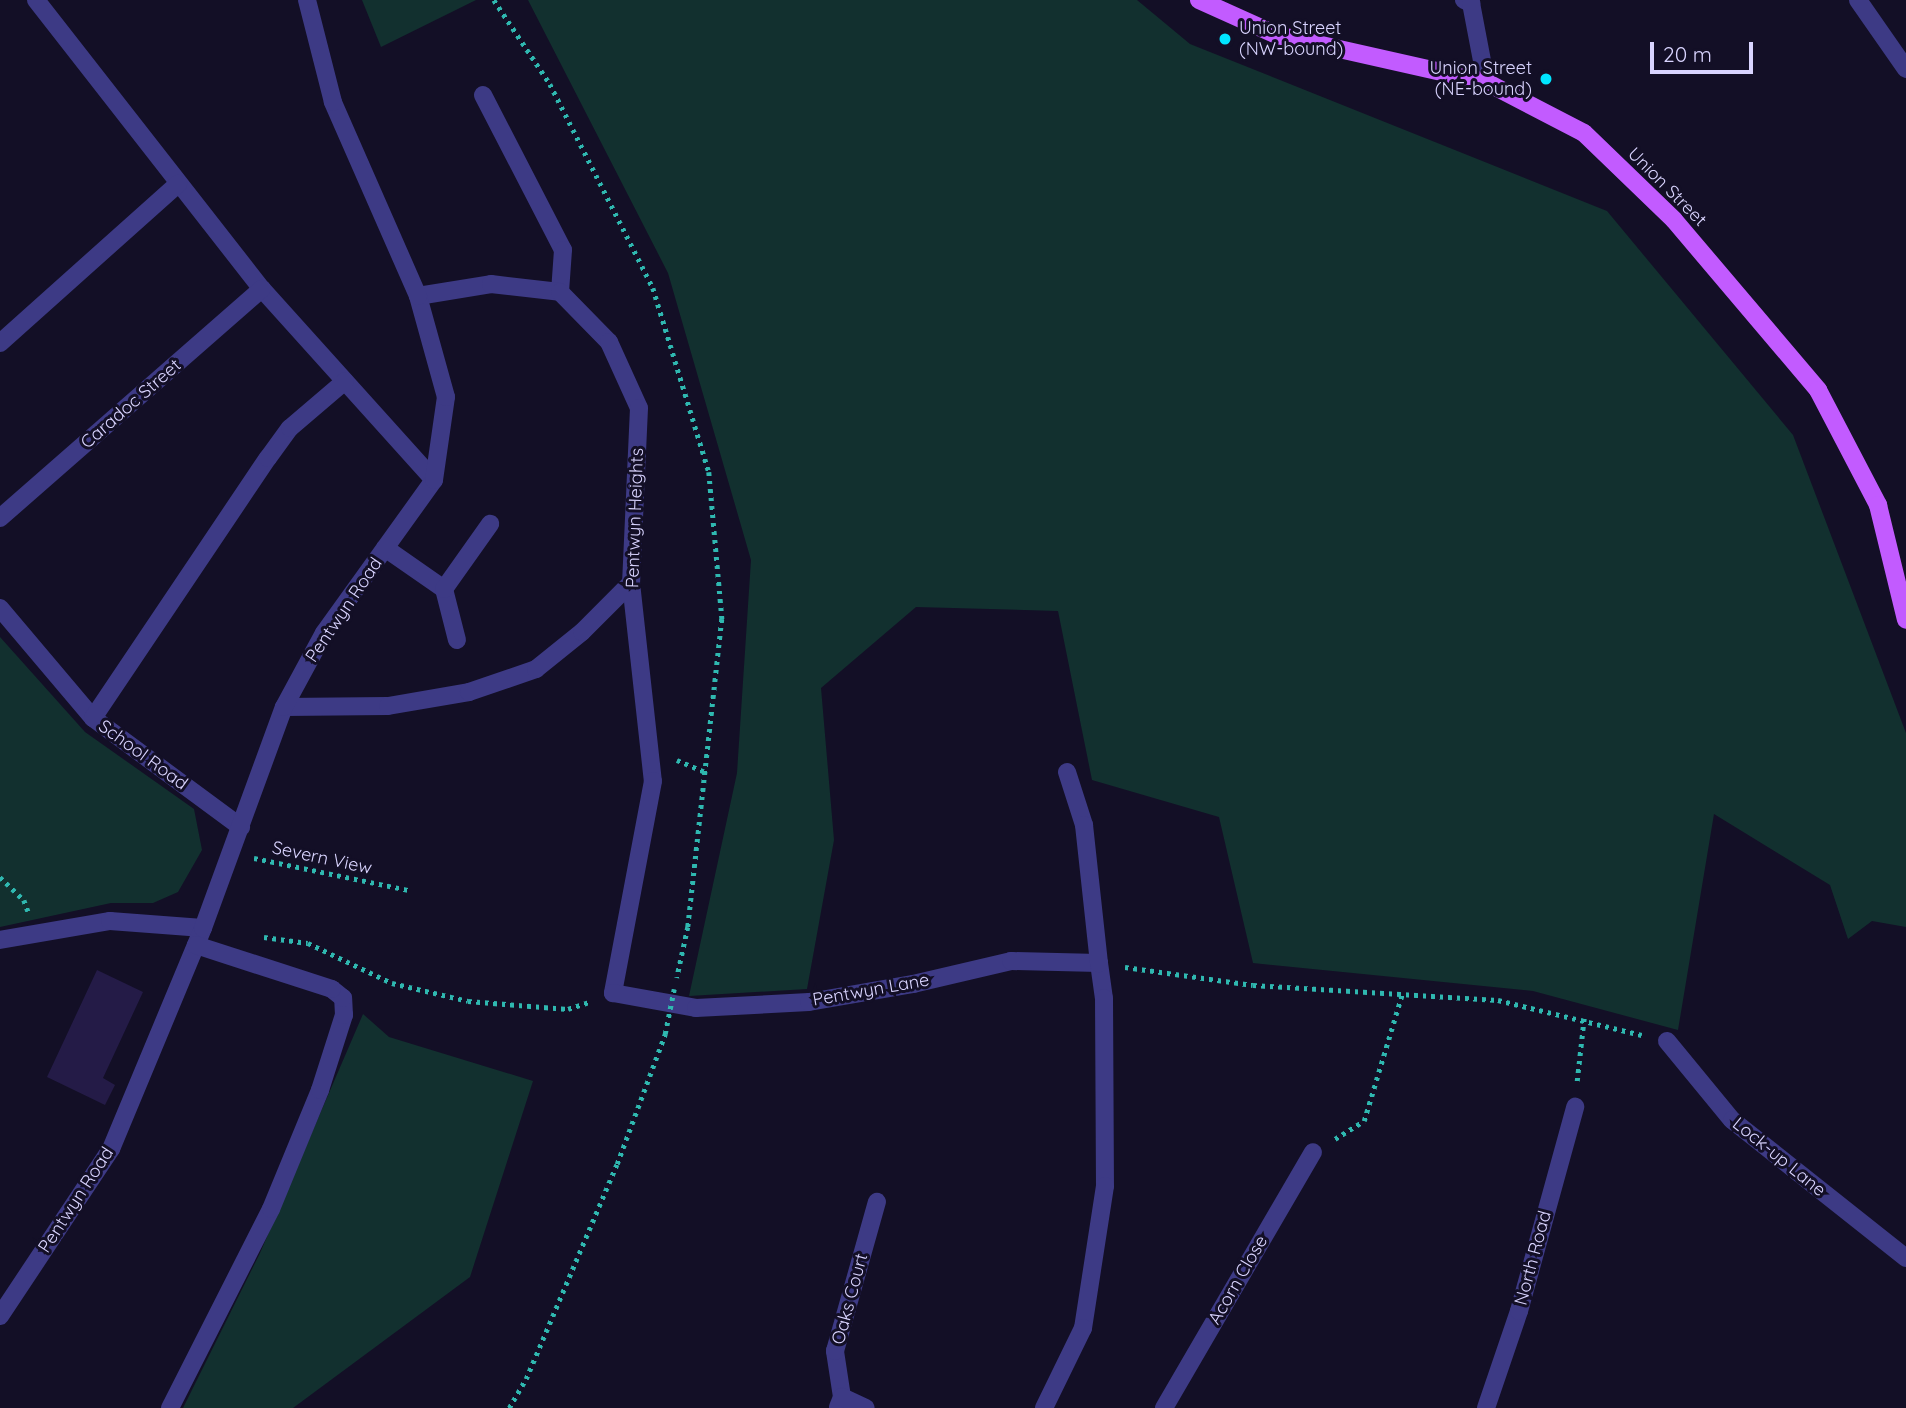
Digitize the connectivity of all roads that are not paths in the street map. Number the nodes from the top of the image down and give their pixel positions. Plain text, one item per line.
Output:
1 (36, 0) edge
2 (307, 0) edge
3 (1465, 0) edge
4 (1858, 0) edge
5 (1202, 2) edge
6 (1906, 69) edge
7 (1486, 82) junction
8 (483, 94) dead end
9 (178, 184) junction
10 (262, 289) junction
11 (560, 292) junction
12 (418, 296) junction
13 (0, 343) edge
14 (345, 381) junction
15 (434, 480) junction
16 (0, 518) edge
17 (490, 524) dead end
18 (385, 548) junction
19 (631, 583) junction
20 (444, 589) junction
21 (0, 608) edge
22 (1906, 620) edge
23 (457, 640) dead end
24 (284, 707) junction
25 (93, 718) junction
26 (1067, 772) dead end
27 (241, 827) junction
28 (199, 936) junction
29 (0, 940) edge
30 (1099, 963) junction
31 (612, 993) joint
32 (1667, 1041) road end
33 (1575, 1107) road end
34 (1313, 1152) road end
35 (877, 1202) dead end
36 (1906, 1258) edge
37 (0, 1316) edge
38 (840, 1402) edge
39 (170, 1408) edge
40 (866, 1408) edge
41 (1044, 1408) edge
42 (1164, 1408) edge
43 (1486, 1408) edge

1 - 9 street
2 - 12 street, Pentwyn Road
3 - 7 street
4 - 6 street
5 - 7 main road, Union Street
7 - 22 main road, Union Street
8 - 11 street
9 - 10 street
9 - 13 street
10 - 14 street
10 - 16 street, Caradoc Street
11 - 12 street
11 - 19 street, Pentwyn Heights
12 - 15 street, Pentwyn Road
14 - 15 street
14 - 25 street
15 - 18 street, Pentwyn Road
17 - 20 street
18 - 20 street
18 - 24 street, Pentwyn Road
19 - 24 street
19 - 31 street, Pentwyn Heights
20 - 23 street
21 - 25 street, School Road
24 - 27 street, Pentwyn Road
25 - 27 street, School Road
26 - 30 street
27 - 28 street, Pentwyn Road
28 - 29 street
28 - 37 street, Pentwyn Road
28 - 39 street
30 - 31 street, Pentwyn Lane
30 - 41 street
32 - 36 street, Lock-up Lane
33 - 43 street, North Road
34 - 42 street, Acorn Close
35 - 38 street, Oaks Court
38 - 40 street, Oaks Court

